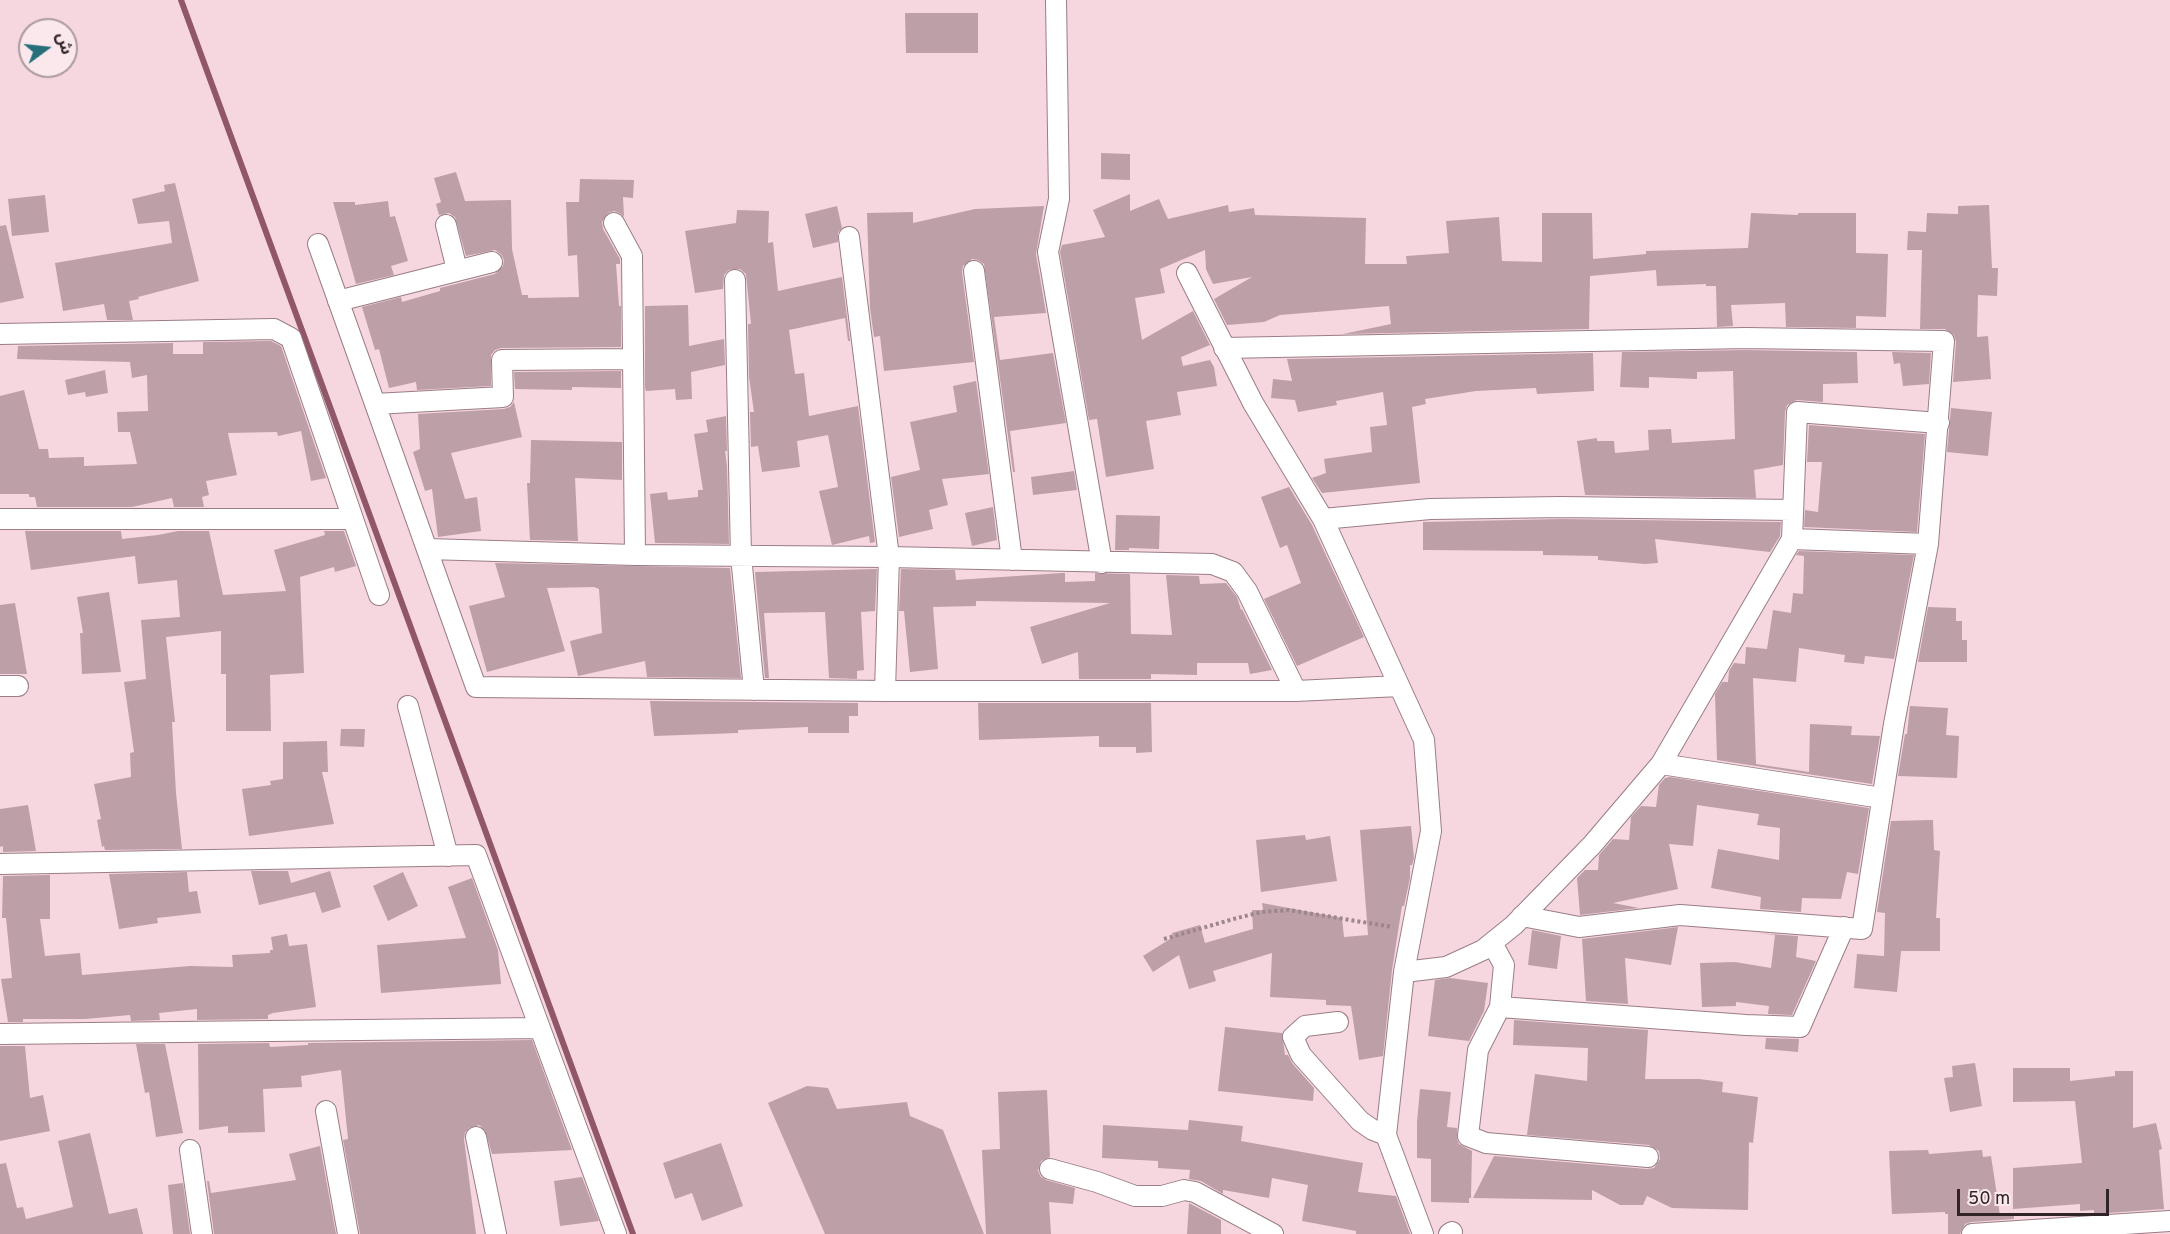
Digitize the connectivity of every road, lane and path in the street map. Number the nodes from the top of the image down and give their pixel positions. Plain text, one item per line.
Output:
1 (1056, 0) edge
2 (614, 222) dead end
3 (446, 225) dead end
4 (849, 237) dead end
5 (318, 244) dead end
6 (492, 262) dead end
7 (457, 270) junction
8 (974, 271) dead end
9 (1187, 273) dead end
10 (735, 280) dead end
11 (338, 301) junction
12 (0, 334) edge
13 (1224, 348) junction
14 (633, 359) junction
15 (375, 404) junction
16 (1938, 423) junction
17 (1792, 510) junction
18 (0, 519) edge
19 (353, 519) junction
20 (1323, 519) junction
21 (1792, 539) junction
22 (1928, 544) junction
23 (427, 549) junction
24 (635, 555) junction
25 (741, 556) junction
26 (889, 557) junction
27 (1012, 560) junction
28 (1102, 563) junction
29 (379, 595) dead end
30 (1399, 686) junction
31 (754, 690) junction
32 (885, 691) junction
33 (1296, 691) junction
34 (408, 706) dead end
35 (1661, 764) junction
36 (1882, 798) junction
37 (448, 856) junction
38 (0, 864) edge
39 (1522, 916) junction
40 (1844, 927) junction
41 (1412, 930) junction
42 (1164, 939) dead end
43 (1492, 942) junction
44 (1404, 972) junction
45 (1500, 1007) junction
46 (1338, 1022) dead end
47 (540, 1028) junction
48 (0, 1034) edge
49 (326, 1111) dead end
50 (1386, 1135) junction
51 (476, 1137) dead end
52 (190, 1150) dead end
53 (1648, 1157) dead end
54 (1050, 1169) dead end
55 (2170, 1221) edge
56 (201, 1234) edge
57 (348, 1234) edge
58 (496, 1234) edge
59 (616, 1234) edge
60 (1273, 1234) edge
61 (1423, 1234) edge
62 (1972, 1234) edge

1 - 28 street
2 - 14 street
3 - 7 street
4 - 26 street
5 - 11 street
6 - 7 street
7 - 11 street
8 - 27 street
9 - 13 street
10 - 25 street
11 - 15 street
12 - 19 street
13 - 16 street
13 - 20 street
14 - 15 street
14 - 24 street
15 - 23 street
16 - 17 street
16 - 22 street
17 - 20 street
17 - 21 street
18 - 19 street
19 - 29 street
20 - 30 street
21 - 22 street
21 - 35 street
22 - 36 street
23 - 24 street
23 - 31 street
24 - 25 street
25 - 26 street
25 - 31 street
26 - 27 street
26 - 32 street
27 - 28 street
28 - 33 street
30 - 33 street
30 - 41 street
31 - 32 street
32 - 33 street
34 - 37 street
35 - 36 street
35 - 39 street
36 - 40 street
37 - 38 street
37 - 47 street
39 - 40 street
39 - 43 street
40 - 45 street
41 - 42 path
41 - 44 street
43 - 44 street
43 - 45 street
44 - 50 street
45 - 53 street
46 - 50 street
47 - 48 street
47 - 59 street
49 - 57 street
50 - 61 street
51 - 58 street
52 - 56 street
54 - 60 street
55 - 62 street

